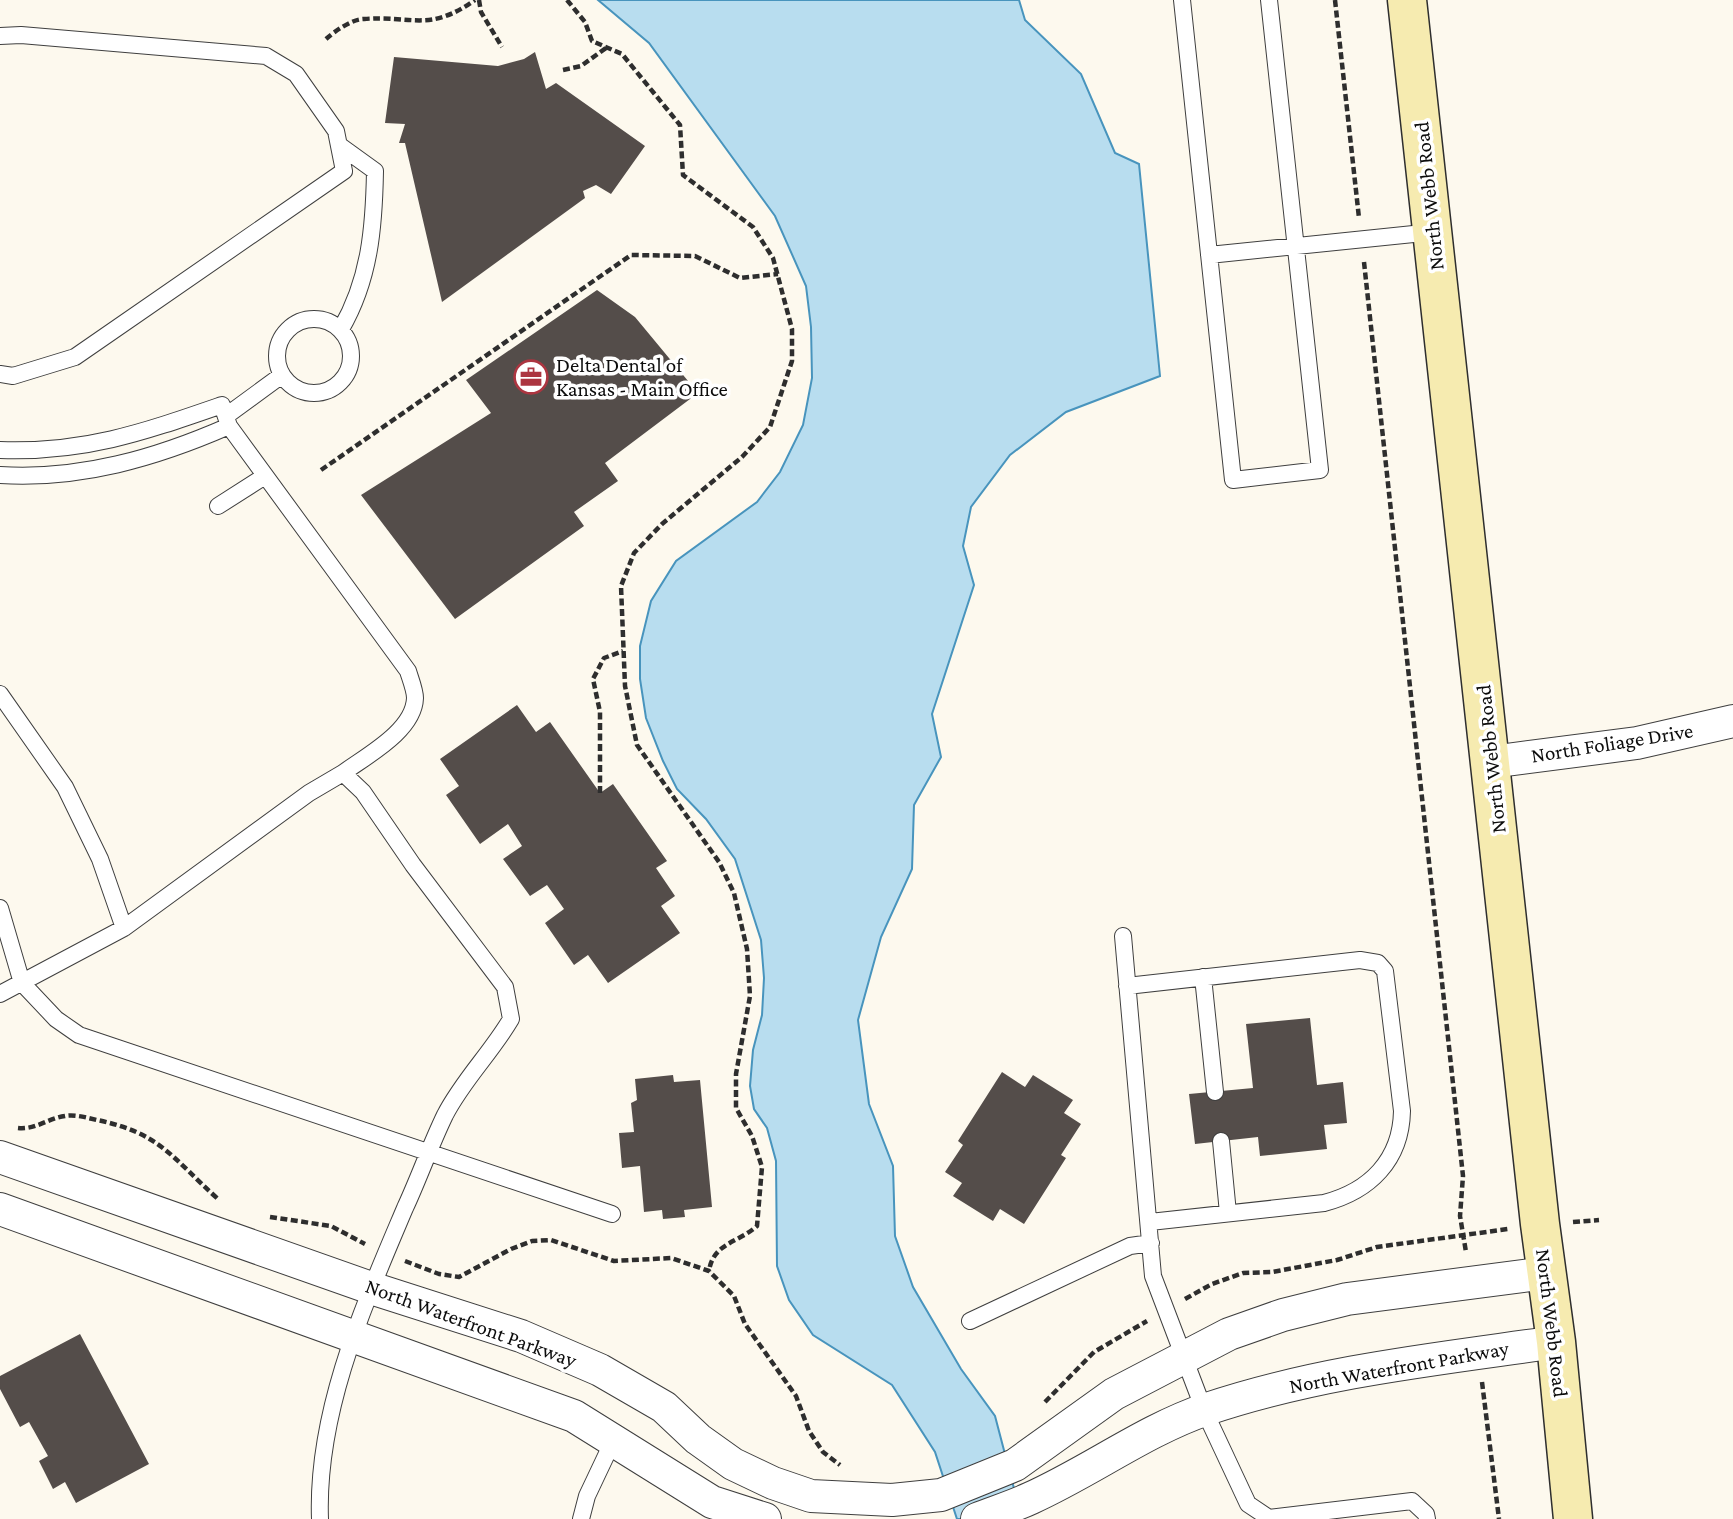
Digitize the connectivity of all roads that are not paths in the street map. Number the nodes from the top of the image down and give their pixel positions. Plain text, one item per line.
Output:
1 (1182, 0) edge
2 (1269, 0) edge
3 (1407, 0) edge
4 (0, 37) edge
5 (339, 145) junction
6 (1433, 232) junction
7 (1294, 246) junction
8 (1209, 255) junction
9 (341, 329) junction
10 (0, 374) edge
11 (282, 375) junction
12 (228, 421) junction
13 (0, 450) edge
14 (0, 475) edge
15 (265, 476) junction
16 (218, 506) dead end
17 (0, 694) edge
18 (1733, 721) edge
19 (1491, 762) junction
20 (343, 773) junction
21 (0, 908) edge
22 (124, 928) junction
23 (1123, 936) dead end
24 (1203, 977) junction
25 (22, 983) junction
26 (1128, 986) junction
27 (0, 994) edge
28 (1216, 1092) dead end
29 (1221, 1141) dead end
30 (429, 1153) junction
31 (0, 1157) edge
32 (0, 1209) edge
33 (612, 1213) dead end
34 (1228, 1213) junction
35 (1150, 1222) junction
36 (1151, 1243) junction
37 (1546, 1273) junction
38 (371, 1288) junction
39 (970, 1321) dead end
40 (354, 1336) junction
41 (1556, 1342) junction
42 (1183, 1357) junction
43 (1204, 1410) junction
44 (613, 1441) junction
45 (320, 1519) edge
46 (581, 1519) edge
47 (765, 1519) edge
48 (977, 1519) edge
49 (1269, 1519) edge
50 (1427, 1519) edge
51 (1573, 1519) edge

1 - 8 lane
2 - 7 lane
3 - 6 main road, North Webb Road
4 - 5 lane
5 - 9 lane
5 - 10 lane
6 - 7 lane
6 - 19 main road, North Webb Road
7 - 8 lane
7 - 8 lane
9 - 11 lane
9 - 11 lane
11 - 12 lane
12 - 13 lane
12 - 14 lane
12 - 15 lane
15 - 16 lane
15 - 20 lane
17 - 22 lane
18 - 19 street, North Foliage Drive
19 - 37 main road, North Webb Road
20 - 22 lane
20 - 30 lane
21 - 25 lane
22 - 25 lane
23 - 26 lane
24 - 26 lane
24 - 28 lane
24 - 34 lane
25 - 27 lane
25 - 30 lane
26 - 35 lane
29 - 34 lane
30 - 33 lane
30 - 38 lane
31 - 38 street, North Waterfront Parkway
32 - 40 street
34 - 35 lane
35 - 36 lane
36 - 39 lane
36 - 42 lane
37 - 41 main road, North Webb Road
37 - 42 street, North Waterfront Parkway
38 - 40 lane
38 - 42 street, North Waterfront Parkway
40 - 44 street
40 - 45 lane
41 - 43 street, North Waterfront Parkway
41 - 51 main road, North Webb Road
42 - 43 lane
43 - 48 street, North Waterfront Parkway
43 - 49 lane
44 - 46 lane
44 - 47 street
49 - 50 lane

